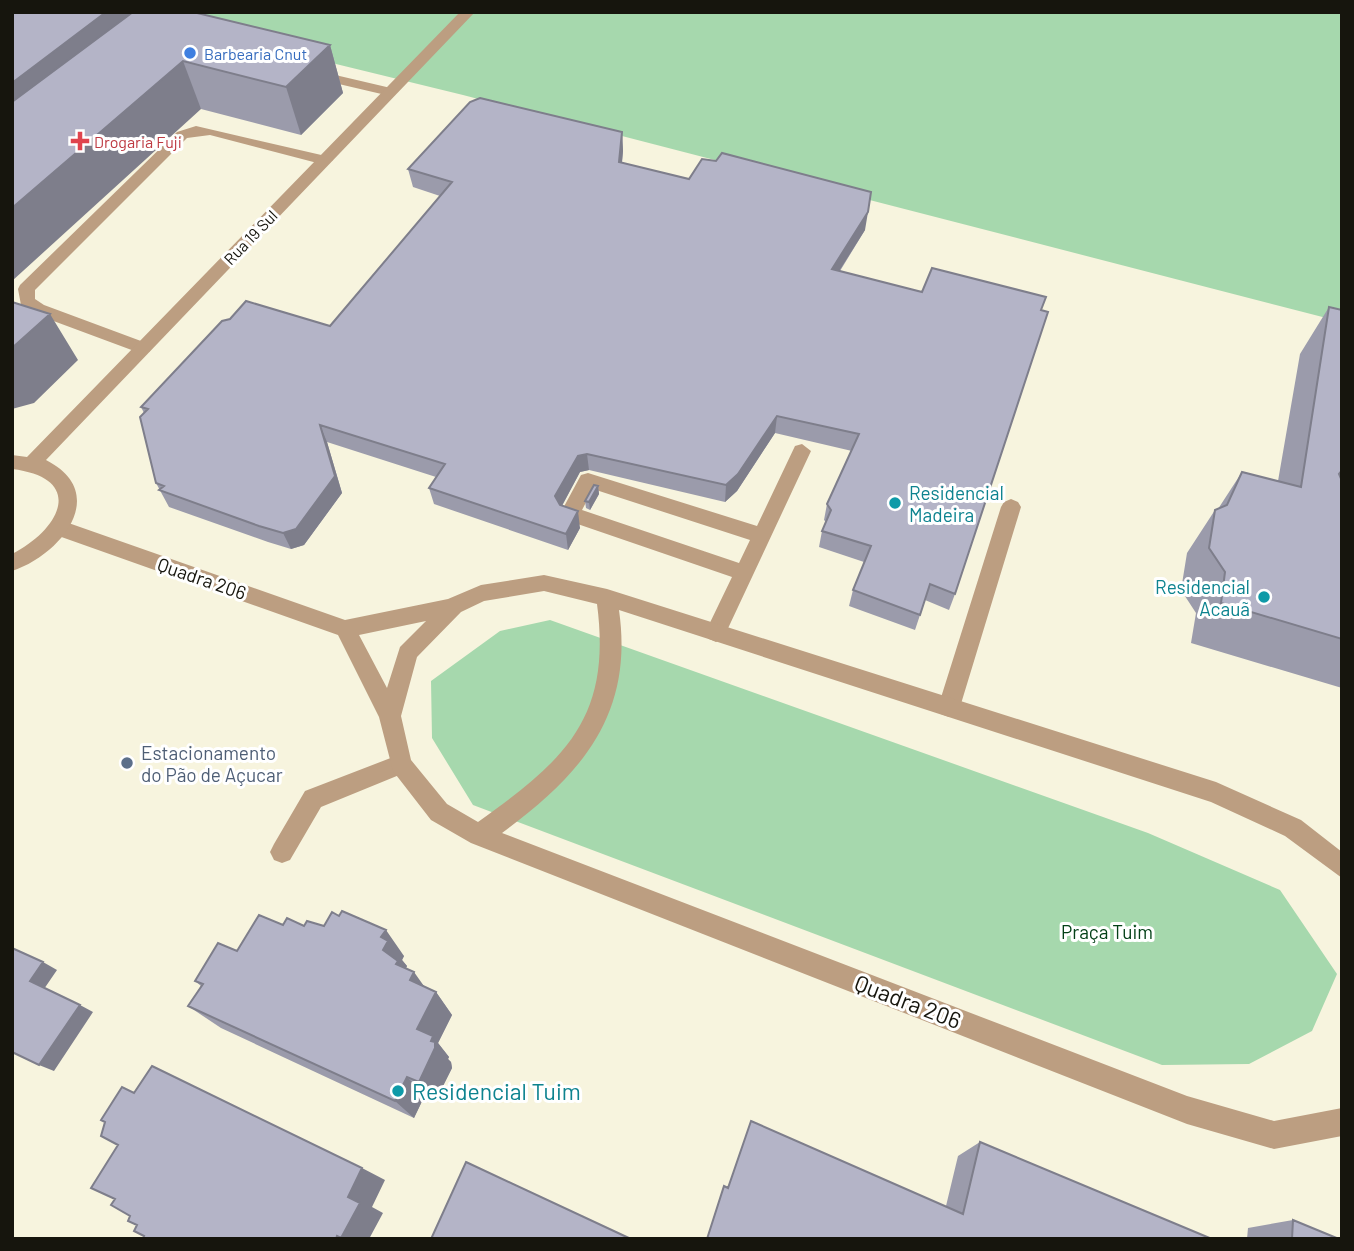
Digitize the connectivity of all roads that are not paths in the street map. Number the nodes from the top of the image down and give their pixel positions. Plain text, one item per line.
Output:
1 (468, 12) edge
2 (296, 69) edge
3 (390, 92) junction
4 (325, 160) junction
5 (143, 348) junction
6 (802, 451) dead end
7 (12, 462) edge
8 (33, 462) junction
9 (1011, 507) dead end
10 (60, 528) junction
11 (760, 535) junction
12 (12, 563) edge
13 (744, 573) junction
14 (607, 598) junction
15 (454, 606) junction
16 (345, 629) junction
17 (716, 633) junction
18 (949, 707) junction
19 (390, 716) junction
20 (401, 764) junction
21 (480, 835) junction
22 (282, 852) dead end
23 (1342, 867) edge
24 (1342, 1122) edge

1 - 3 street, Rua 19 Sul
2 - 3 street
3 - 4 street, Rua 19 Sul
4 - 5 street, Rua 19 Sul
4 - 5 street
5 - 8 street, Rua 19 Sul
6 - 11 street
7 - 8 street
8 - 10 street
9 - 18 street
10 - 12 street
10 - 16 street, Quadra 206
11 - 13 street
11 - 13 street
13 - 17 street
14 - 15 street, Quadra 206
14 - 17 street, Quadra 206
14 - 21 street
15 - 16 street, Quadra 206
15 - 19 street, Quadra 206
16 - 19 street, Quadra 206
17 - 18 street, Quadra 206
18 - 23 street, Quadra 206
19 - 20 street, Quadra 206
20 - 21 street, Quadra 206
20 - 22 street
21 - 24 street, Quadra 206

